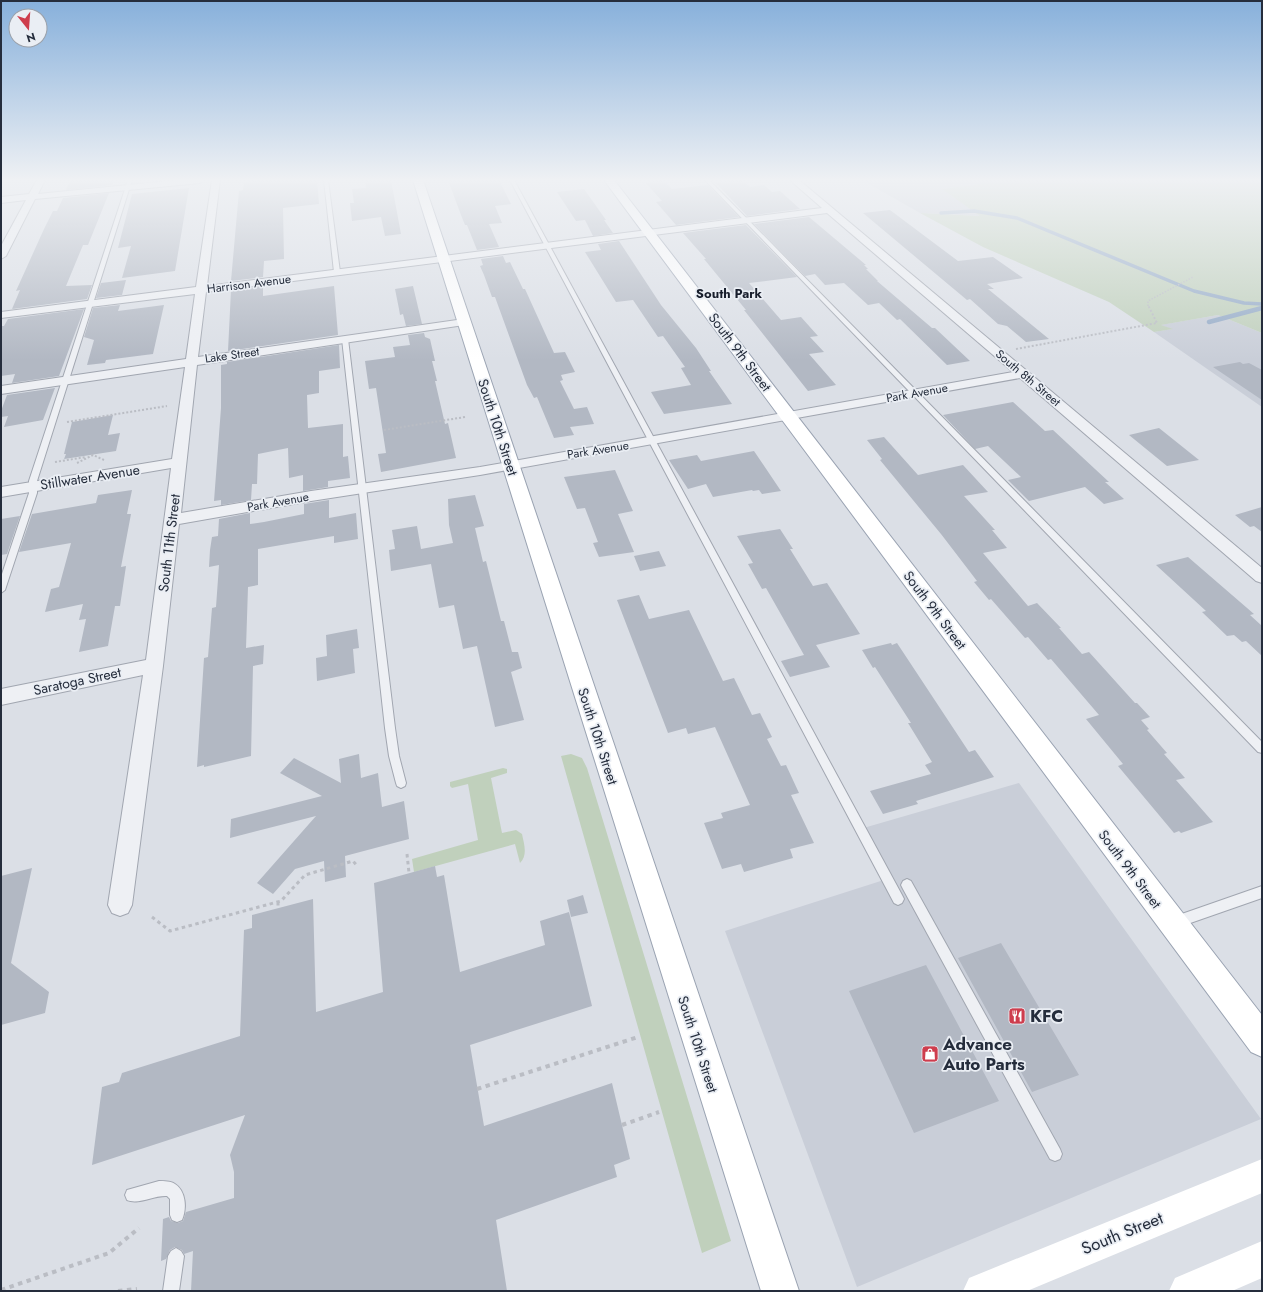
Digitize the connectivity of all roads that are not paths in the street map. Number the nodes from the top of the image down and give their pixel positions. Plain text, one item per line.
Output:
1 (9, 240) edge
2 (111, 240) edge
3 (208, 240) edge
4 (333, 240) edge
5 (438, 240) edge
6 (543, 240) edge
7 (591, 240) edge
8 (655, 240) edge
9 (766, 240) edge
10 (867, 240) edge
11 (546, 246) junction
12 (1, 256) edge
13 (444, 259) junction
14 (337, 272) junction
15 (202, 290) junction
16 (91, 304) junction
17 (1, 315) edge
18 (464, 322) junction
19 (345, 339) junction
20 (191, 361) junction
21 (1024, 374) junction
22 (65, 380) junction
23 (1, 390) edge
24 (916, 394) junction
25 (788, 416) junction
26 (651, 441) junction
27 (179, 462) junction
28 (510, 465) junction
29 (33, 486) junction
30 (363, 489) junction
31 (1, 492) edge
32 (172, 520) junction
33 (1262, 577) edge
34 (1, 590) edge
35 (154, 666) junction
36 (1, 697) edge
37 (1262, 749) edge
38 (401, 783) dead end
39 (907, 885) dead end
40 (1262, 892) edge
41 (898, 899) dead end
42 (120, 906) dead end
43 (1171, 924) junction
44 (1262, 1041) edge
45 (1056, 1154) dead end
46 (1262, 1176) edge
47 (132, 1195) dead end
48 (177, 1215) dead end
49 (176, 1256) dead end
50 (1262, 1259) edge
51 (171, 1291) edge
52 (780, 1291) edge
53 (982, 1291) edge
54 (1188, 1291) edge

1 - 12 street
2 - 16 lane
3 - 15 street, South 11th Street
4 - 14 lane
5 - 13 main road, South 10th Street
6 - 11 lane
7 - 11 street, Harrison Avenue
8 - 25 main road, South 9th Street
9 - 24 lane
10 - 21 street, South 8th Street
11 - 13 street, Harrison Avenue
11 - 26 lane
13 - 14 street, Harrison Avenue
13 - 18 main road, South 10th Street
14 - 15 street, Harrison Avenue
15 - 16 street, Harrison Avenue
15 - 20 street, South 11th Street
16 - 17 street, Harrison Avenue
16 - 22 lane
18 - 19 street, Lake Street
18 - 28 main road, South 10th Street
19 - 20 street, Lake Street
19 - 30 lane
20 - 22 street, Lake Street
20 - 27 street, South 11th Street
21 - 24 street, Park Avenue
21 - 33 street, South 8th Street
22 - 23 street, Lake Street
22 - 29 lane
24 - 25 street, Park Avenue
24 - 37 lane
25 - 26 street, Park Avenue
25 - 43 main road, South 9th Street
26 - 28 street, Park Avenue
26 - 41 lane
27 - 29 street, Stillwater Avenue
27 - 32 street, South 11th Street
28 - 30 street, Park Avenue
28 - 52 main road, South 10th Street
29 - 31 street, Stillwater Avenue
29 - 34 lane
30 - 32 street, Park Avenue
30 - 38 lane
32 - 35 street, South 11th Street
35 - 36 street, Saratoga Street
35 - 42 street, South 11th Street
39 - 45 lane
40 - 43 lane
43 - 44 main road, South 9th Street
46 - 53 main road, South Street
47 - 48 lane
49 - 51 lane
50 - 54 main road

